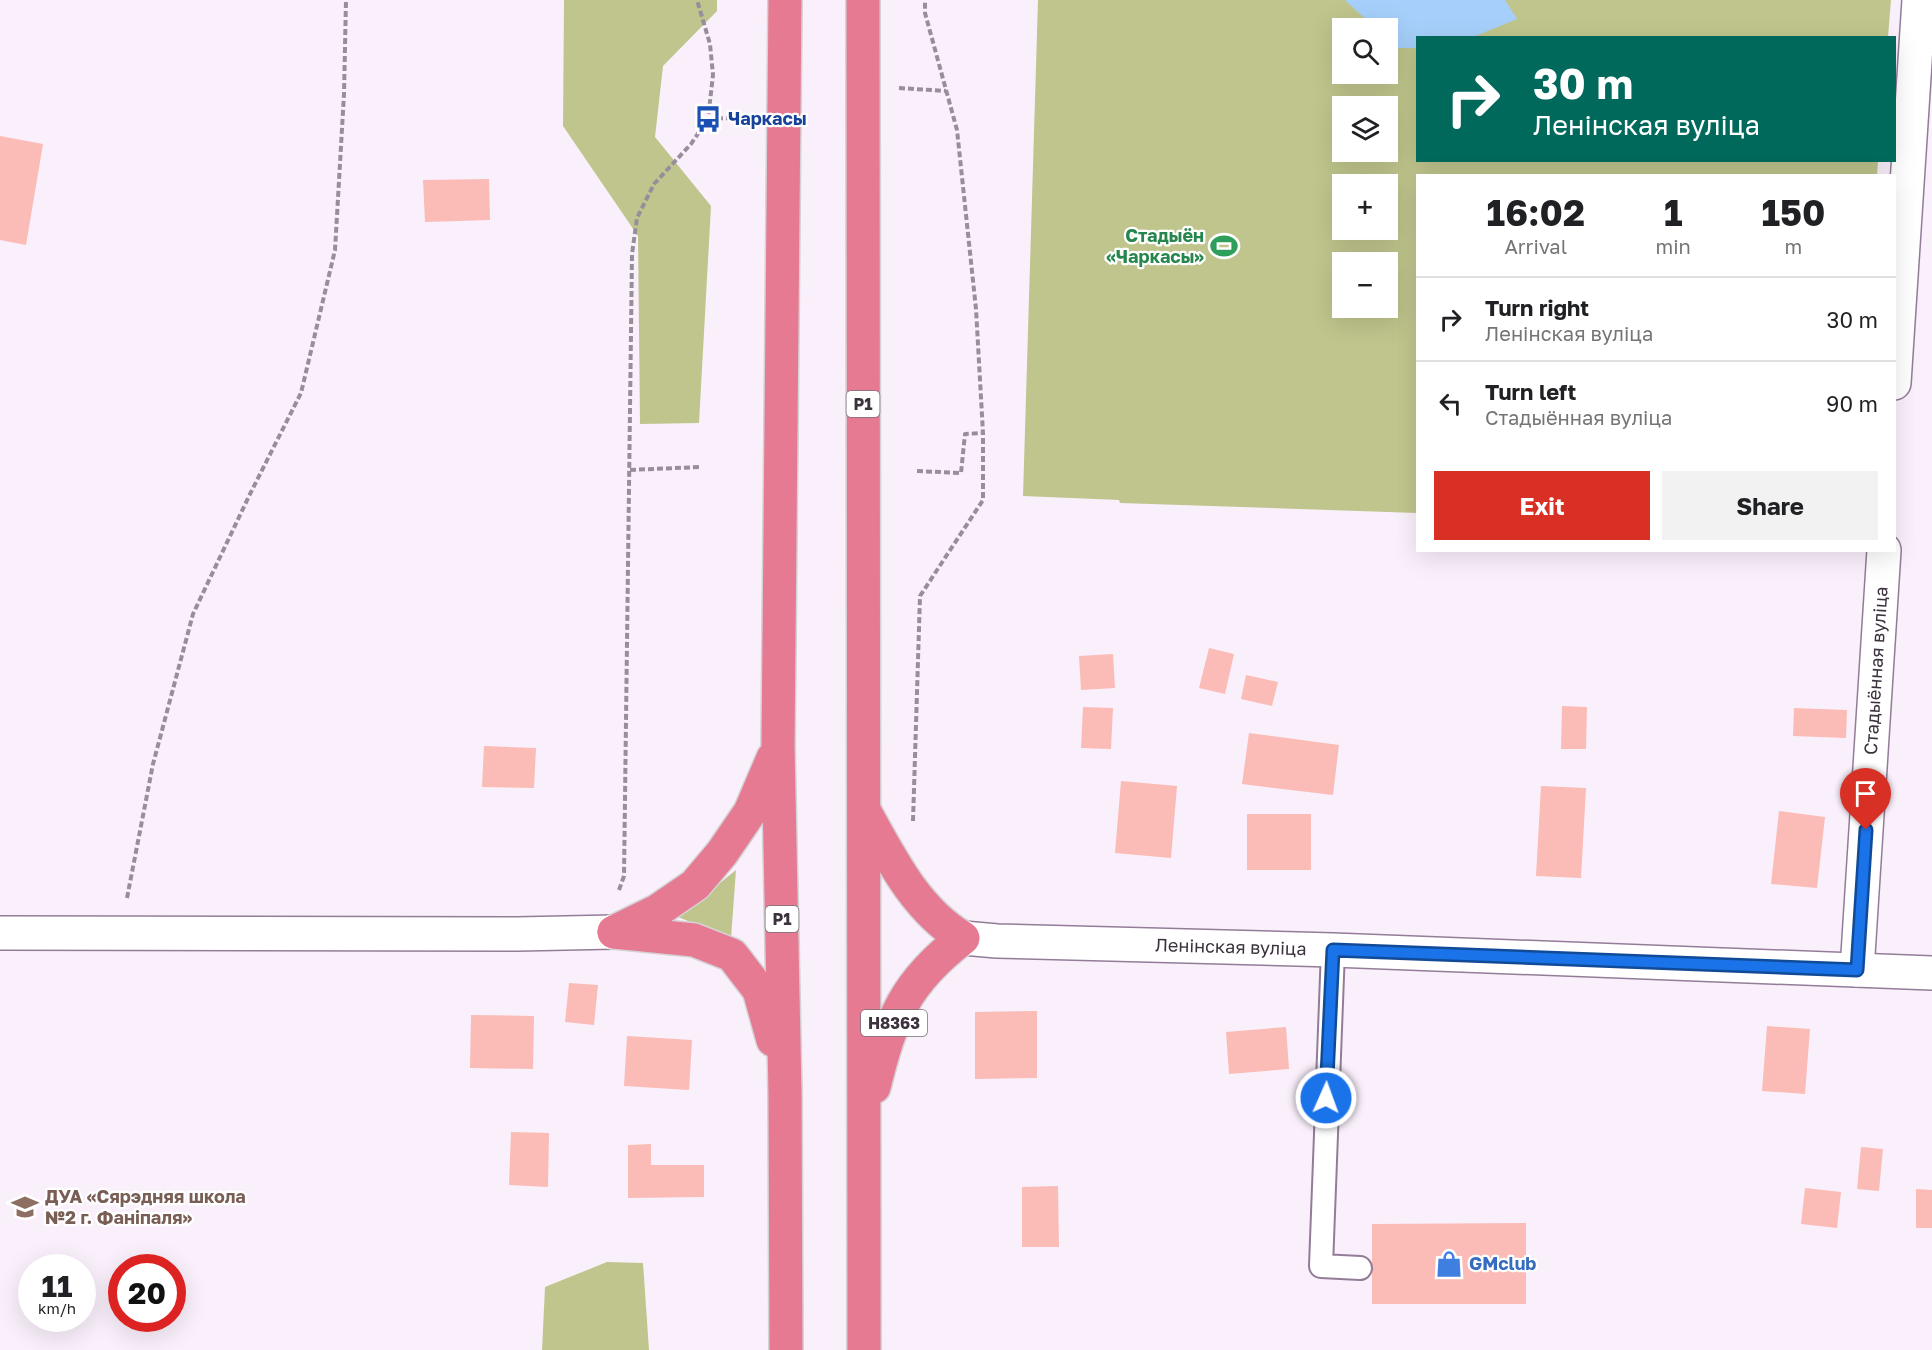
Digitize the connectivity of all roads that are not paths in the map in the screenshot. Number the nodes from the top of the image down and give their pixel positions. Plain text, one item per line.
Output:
1 (785, 0) edge
2 (863, 0) edge
3 (1919, 0) edge
4 (1924, 48) edge
5 (1896, 361) edge
6 (1884, 552) edge
7 (778, 746) junction
8 (863, 808) junction
9 (614, 932) junction
10 (0, 933) edge
11 (963, 938) junction
12 (1333, 950) junction
13 (1857, 970) junction
14 (1932, 973) edge
15 (785, 1092) junction
16 (863, 1130) junction
17 (1360, 1268) dead end
18 (786, 1350) edge
19 (864, 1350) edge

1 - 7 highway, Р1
2 - 8 highway, Р1
3 - 4 street
4 - 5 street
6 - 13 street, Стадыённая вуліца
7 - 9 highway
7 - 15 highway, Р1
8 - 11 highway
8 - 16 highway, Р1
9 - 10 street
9 - 15 highway
11 - 12 street, Ленінская вуліца
11 - 16 highway, Н8363
12 - 13 street, Ленінская вуліца
12 - 17 lane
13 - 14 street, Ленінская вуліца
15 - 18 highway, Р1
16 - 19 highway, Р1

